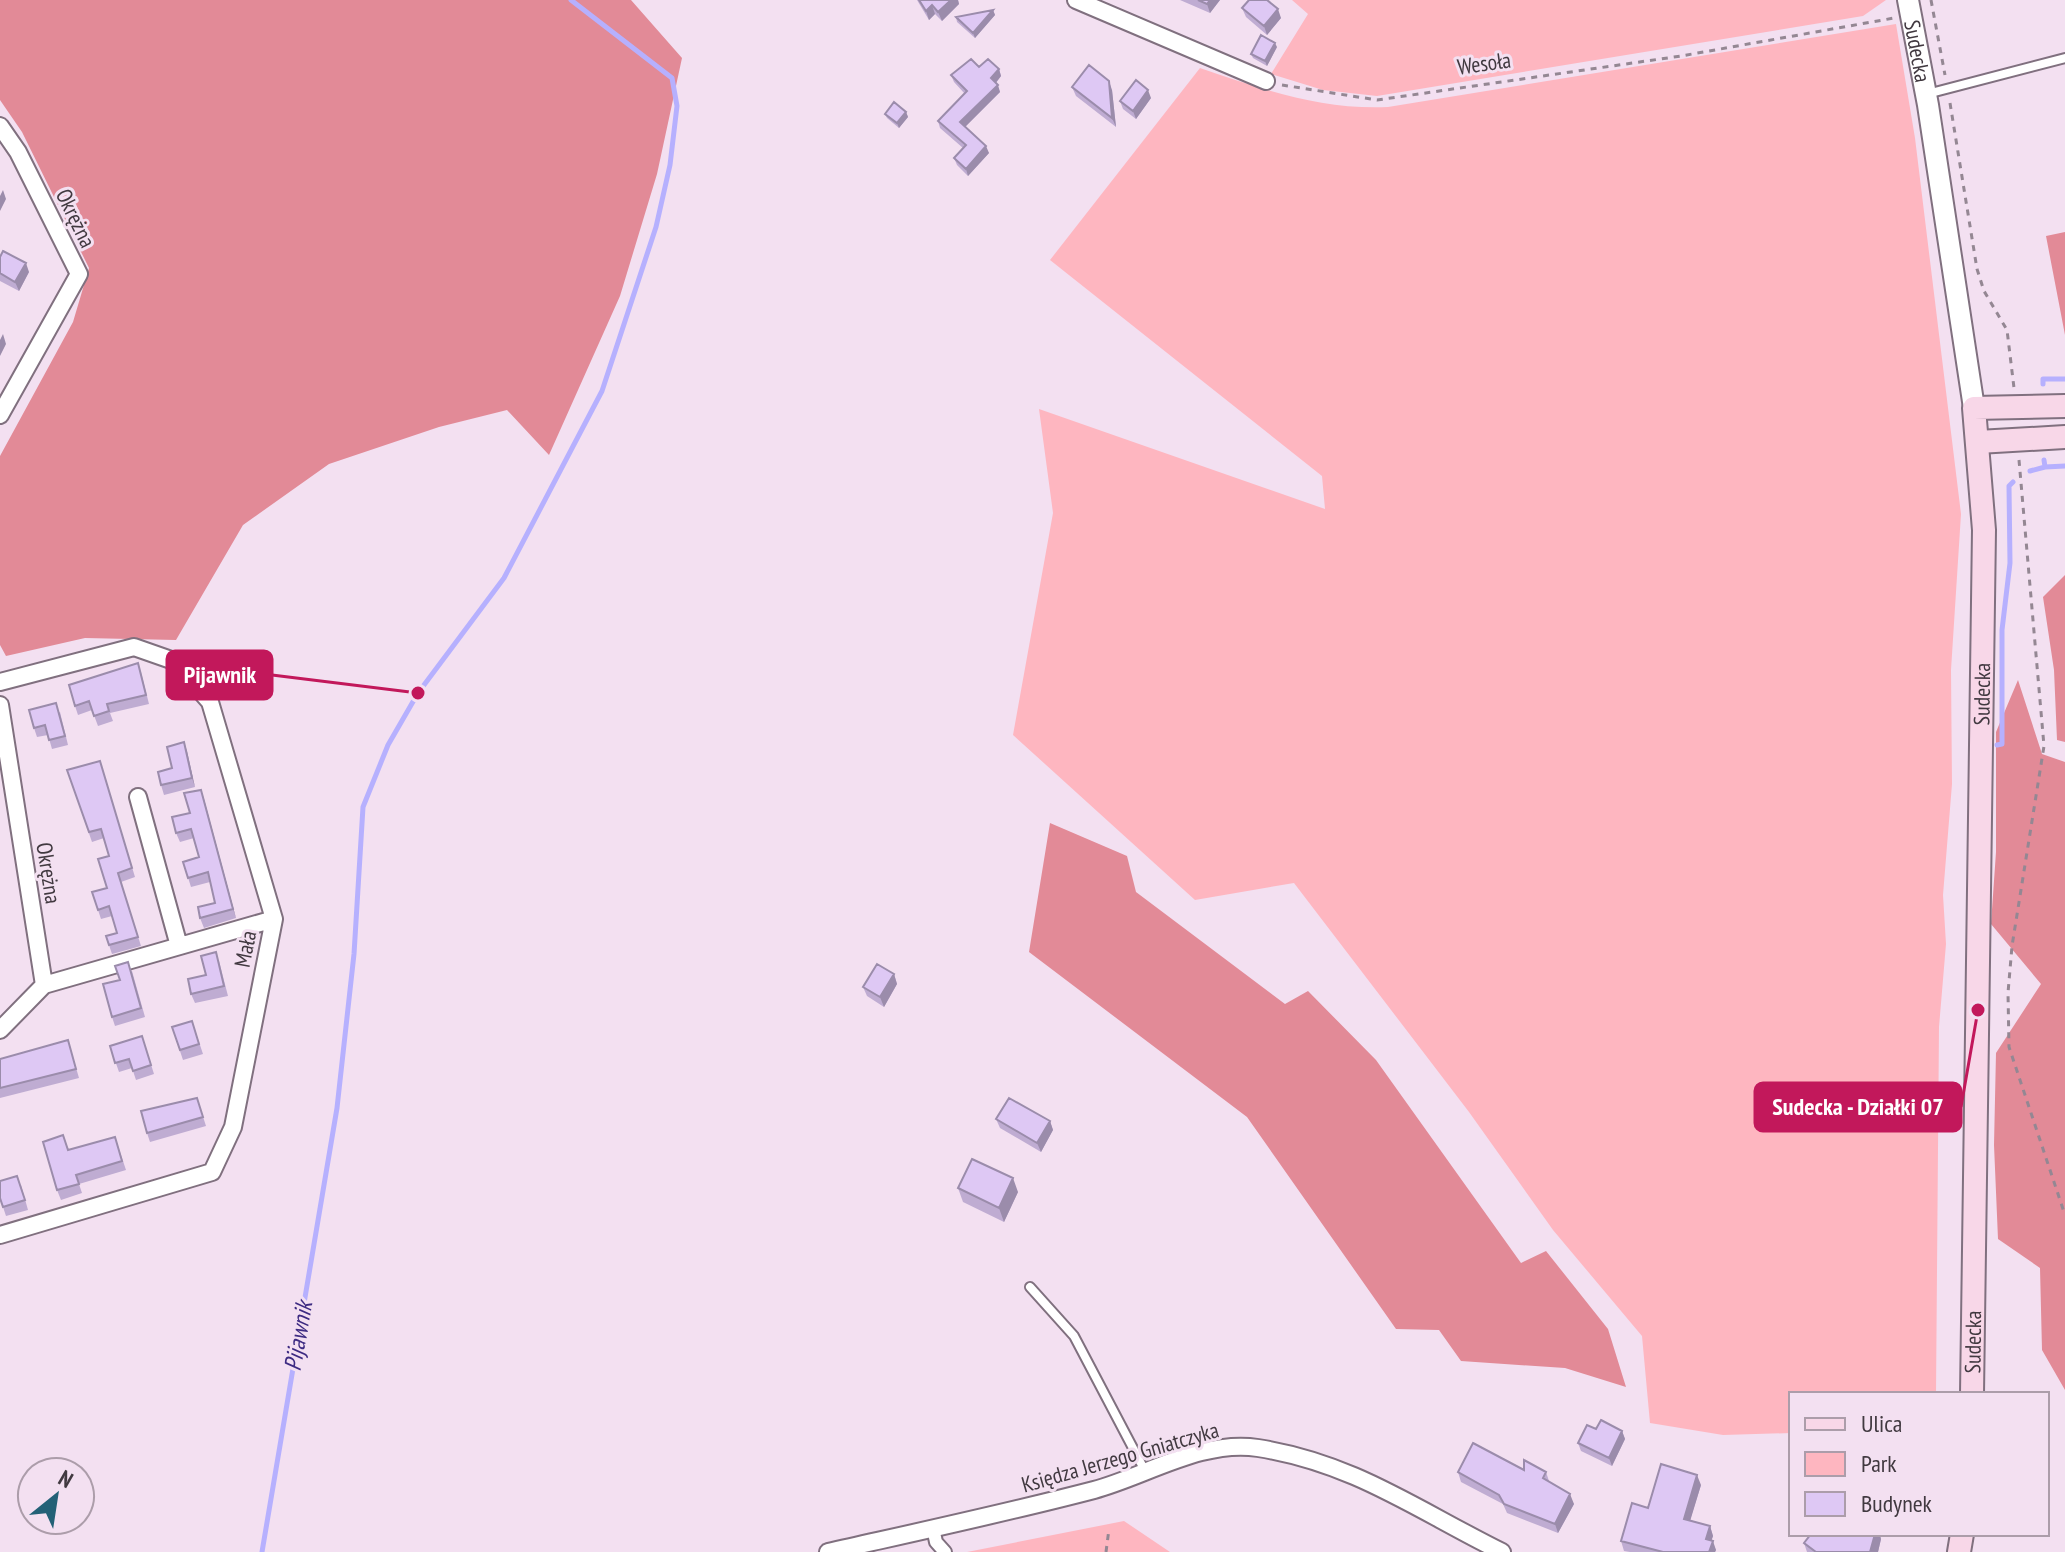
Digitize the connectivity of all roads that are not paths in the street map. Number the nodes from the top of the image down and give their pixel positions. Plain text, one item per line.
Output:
1 (1076, 0) edge
2 (1910, 8) edge
3 (2065, 58) edge
4 (1266, 81) road end
5 (1926, 94) junction
6 (0, 126) edge
7 (2065, 406) edge
8 (1974, 408) junction
9 (0, 415) edge
10 (2065, 437) edge
11 (1978, 442) junction
12 (0, 682) edge
13 (0, 705) edge
14 (5, 768) edge
15 (138, 797) dead end
16 (274, 919) junction
17 (179, 946) junction
18 (44, 985) junction
19 (0, 1030) edge
20 (0, 1235) edge
21 (1030, 1287) dead end
22 (1972, 1392) edge
23 (1145, 1471) junction
24 (933, 1528) junction
25 (828, 1552) edge
26 (945, 1552) edge
27 (1502, 1552) edge

1 - 4 street
2 - 5 street, Sudecka
3 - 5 lane
5 - 8 street, Sudecka
6 - 9 street, Okrężna
7 - 8 main road
8 - 11 main road, Sudecka
10 - 11 main road
11 - 22 main road, Sudecka
12 - 16 street, Mała
13 - 14 street, Okrężna
14 - 18 street, Okrężna
15 - 17 street
16 - 17 street
16 - 20 street, Mała
17 - 18 street
18 - 19 street
21 - 23 lane
23 - 24 street, Księdza Jerzego Gniatczyka
23 - 27 street, Księdza Jerzego Gniatczyka
24 - 25 street, Księdza Jerzego Gniatczyka
24 - 26 street

